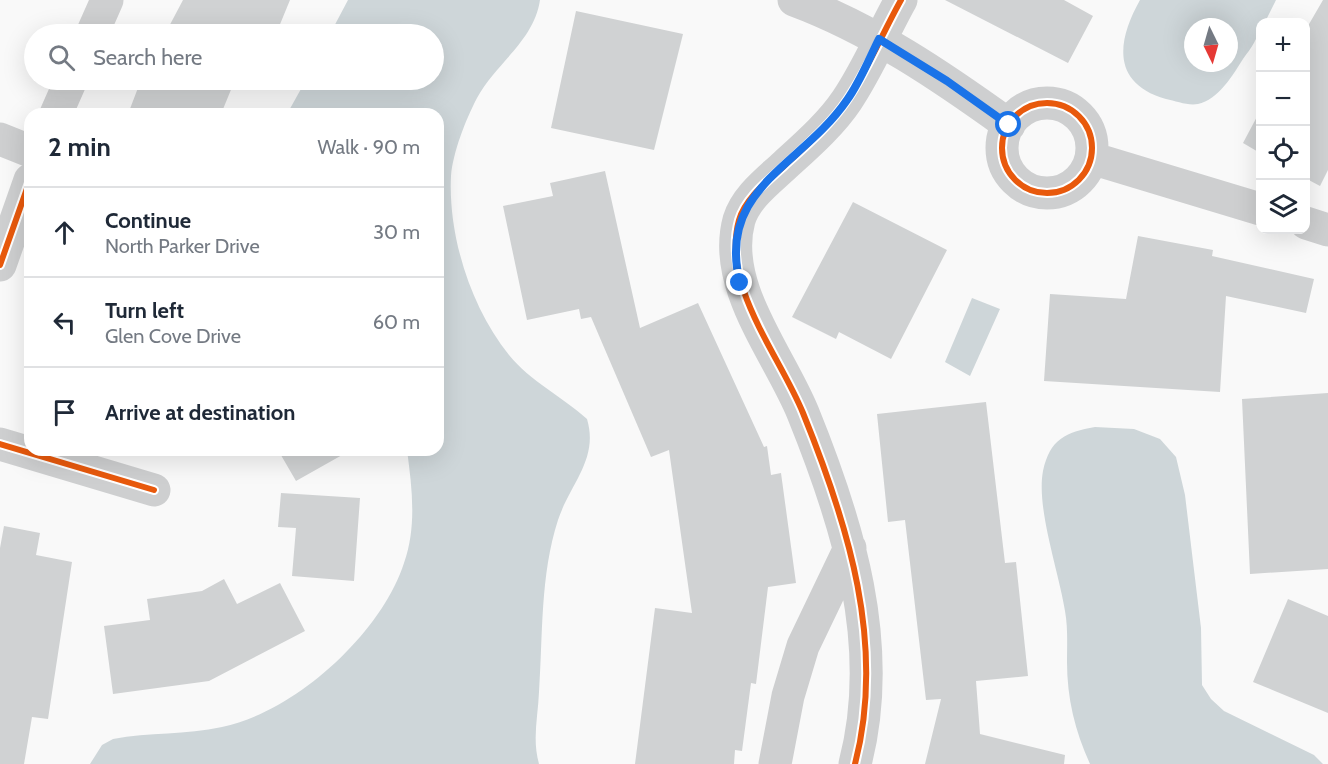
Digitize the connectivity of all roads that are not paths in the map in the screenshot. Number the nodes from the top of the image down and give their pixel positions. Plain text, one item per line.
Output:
1 (107, 0) edge
2 (794, 0) edge
3 (901, 0) edge
4 (96, 24) edge
5 (879, 39) junction
6 (67, 90) edge
7 (59, 108) edge
8 (1009, 125) junction
9 (0, 139) edge
10 (24, 149) edge
11 (1091, 158) junction
12 (24, 197) edge
13 (1256, 208) edge
14 (1310, 225) edge
15 (1328, 230) edge
16 (0, 265) edge
17 (0, 444) edge
18 (24, 451) edge
19 (40, 456) edge
20 (154, 490) dead end
21 (850, 548) junction
22 (781, 763) edge
23 (855, 764) edge

1 - 4 street
2 - 5 street
3 - 5 street
5 - 8 street
5 - 21 street
6 - 7 street
8 - 11 street
8 - 11 street
9 - 10 street
11 - 13 street
12 - 16 street
14 - 15 street
17 - 18 street
19 - 20 street
21 - 22 street
21 - 23 street

